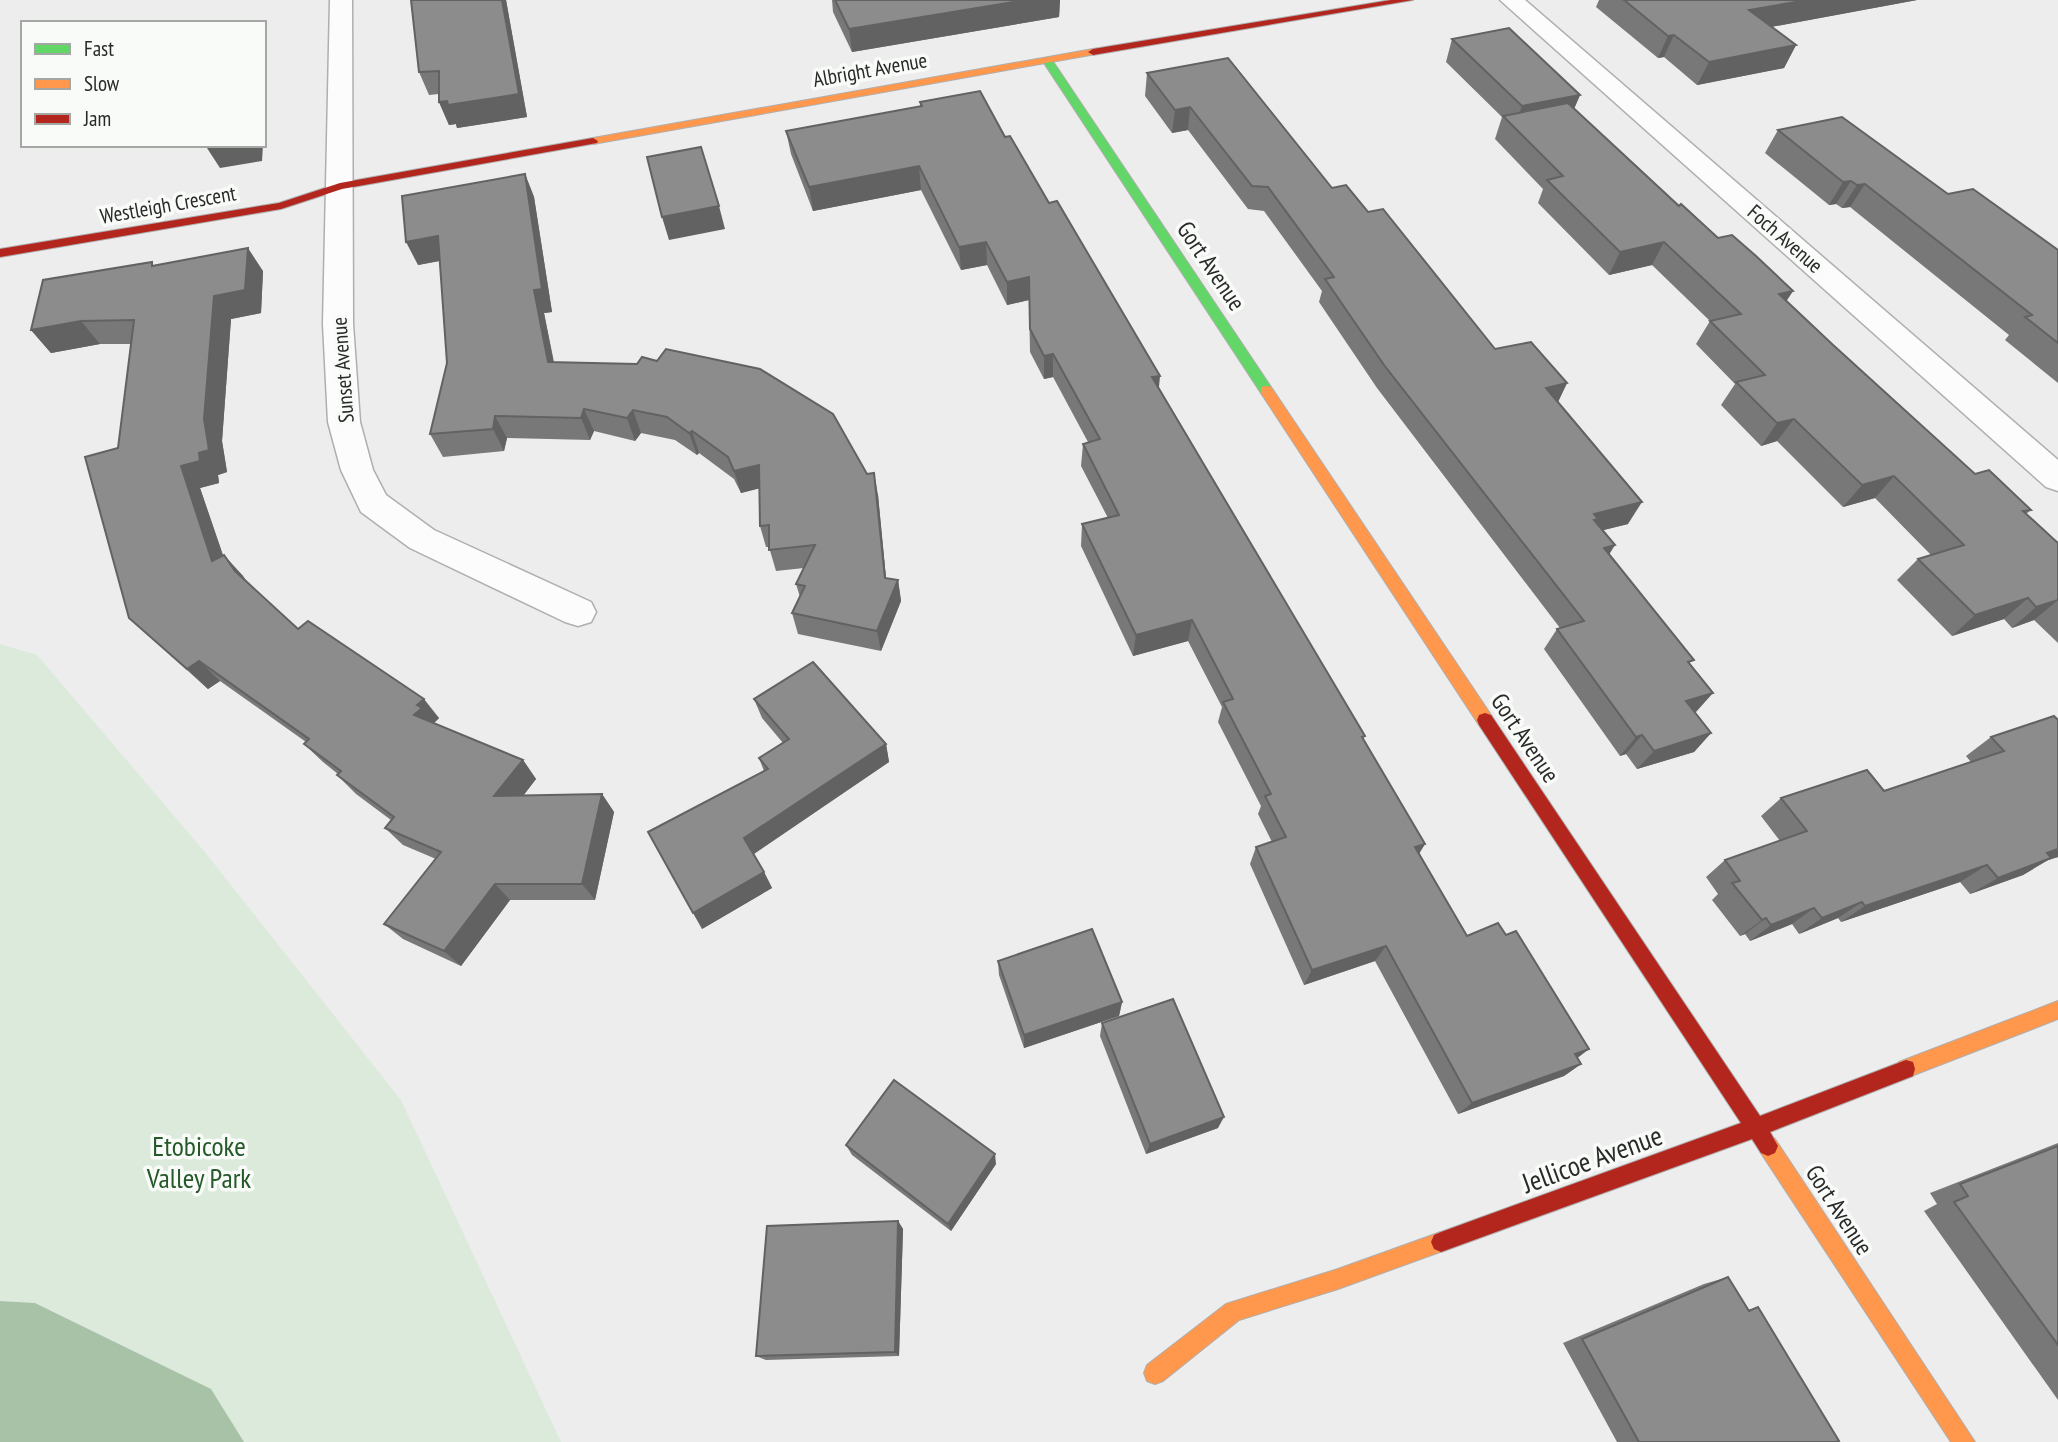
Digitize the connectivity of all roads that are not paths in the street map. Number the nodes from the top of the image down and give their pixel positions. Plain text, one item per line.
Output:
1 (341, 0) edge
2 (1408, 0) edge
3 (1511, 0) edge
4 (1047, 60) junction
5 (340, 186) junction
6 (0, 253) edge
7 (2058, 479) edge
8 (578, 612) dead end
9 (2058, 1010) edge
10 (1757, 1127) junction
11 (1155, 1373) dead end
12 (1964, 1442) edge

1 - 5 street, Sunset Avenue
2 - 4 street, Albright Avenue
3 - 7 street, Foch Avenue
4 - 5 street, Albright Avenue
4 - 10 street, Gort Avenue
5 - 6 street, Westleigh Crescent
5 - 8 street, Sunset Avenue
9 - 10 street, Jellicoe Avenue
10 - 11 street, Jellicoe Avenue
10 - 12 street, Gort Avenue

